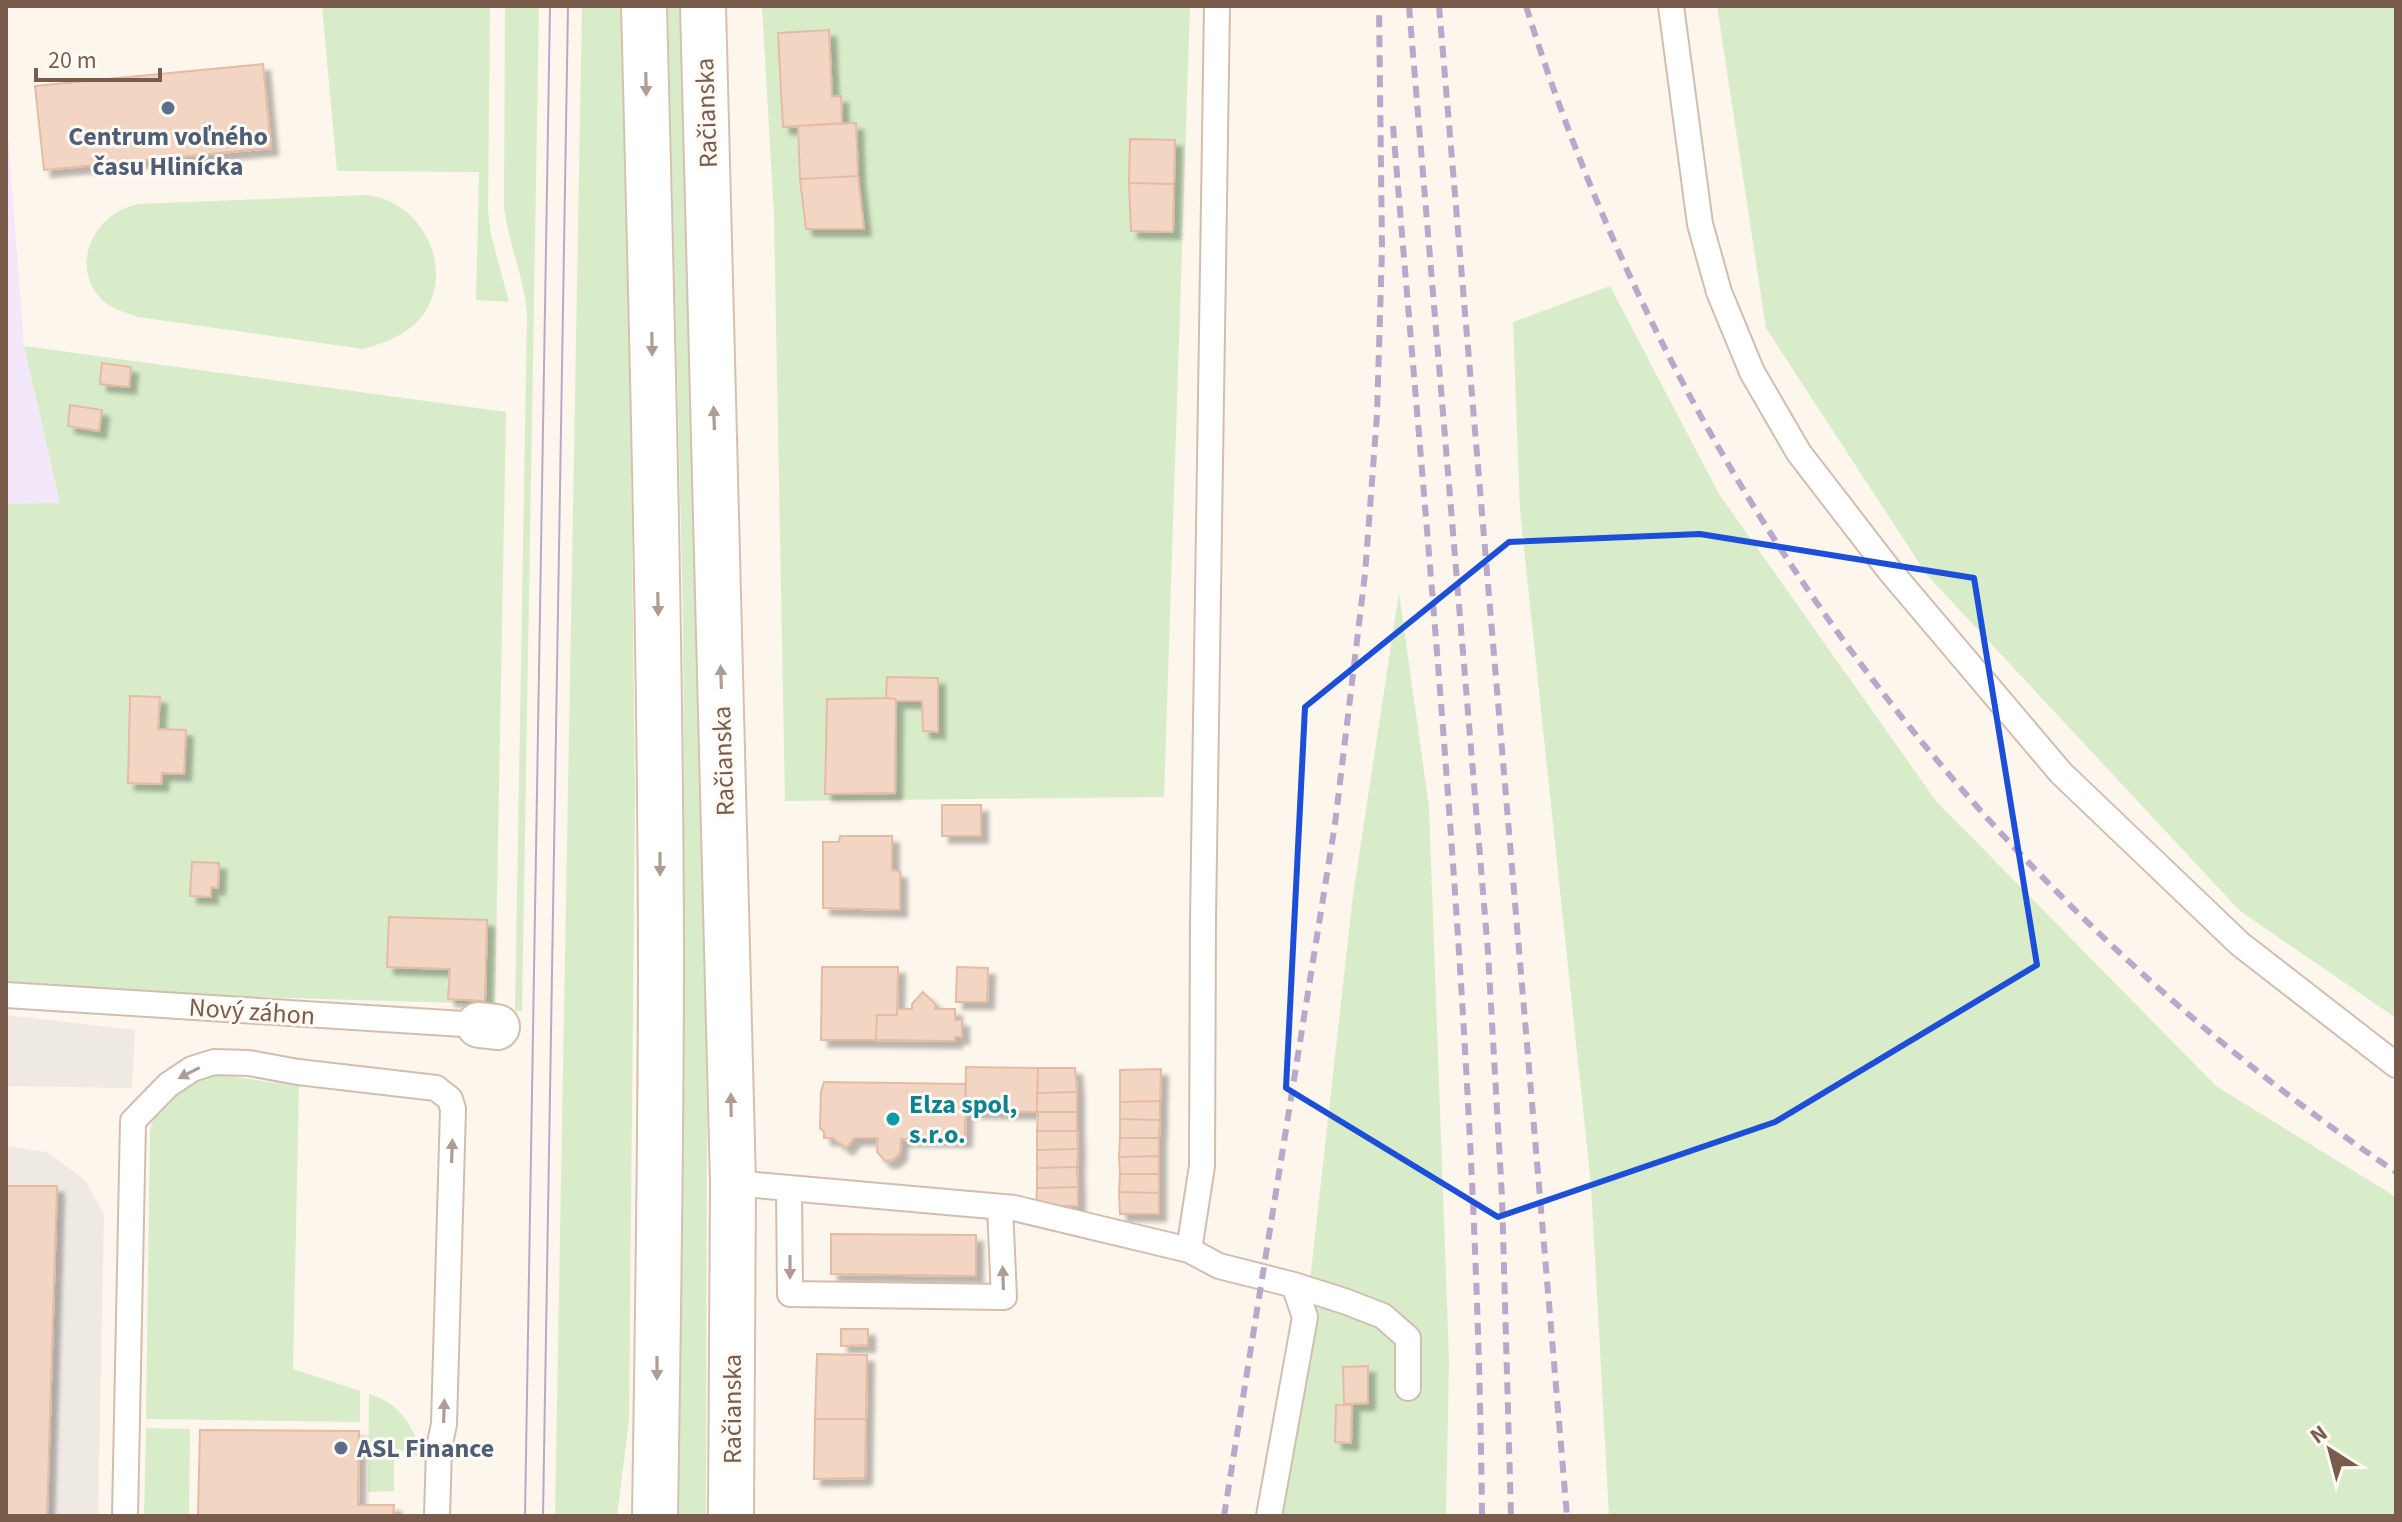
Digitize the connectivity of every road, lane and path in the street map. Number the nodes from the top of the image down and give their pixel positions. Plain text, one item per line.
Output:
1 (644, 6) edge
2 (703, 6) edge
3 (1217, 6) edge
4 (1671, 6) edge
5 (6, 995) edge
6 (488, 1026) dead end
7 (2396, 1065) edge
8 (733, 1183) junction
9 (789, 1189) junction
10 (1000, 1207) junction
11 (1189, 1250) junction
12 (1294, 1285) junction
13 (1408, 1388) dead end
14 (125, 1516) edge
15 (437, 1516) edge
16 (655, 1516) edge
17 (731, 1516) edge
18 (1269, 1516) edge

1 -> 16 main road
8 -> 2 main road, Račianska
3 - 11 lane
4 - 7 lane
5 - 6 lane, Nový záhon
8 - 9 lane
8 - 17 main road, Račianska
9 - 10 lane
9 -> 10 lane
10 - 11 lane
11 - 12 lane
12 - 13 lane
12 - 18 lane
15 -> 14 lane

